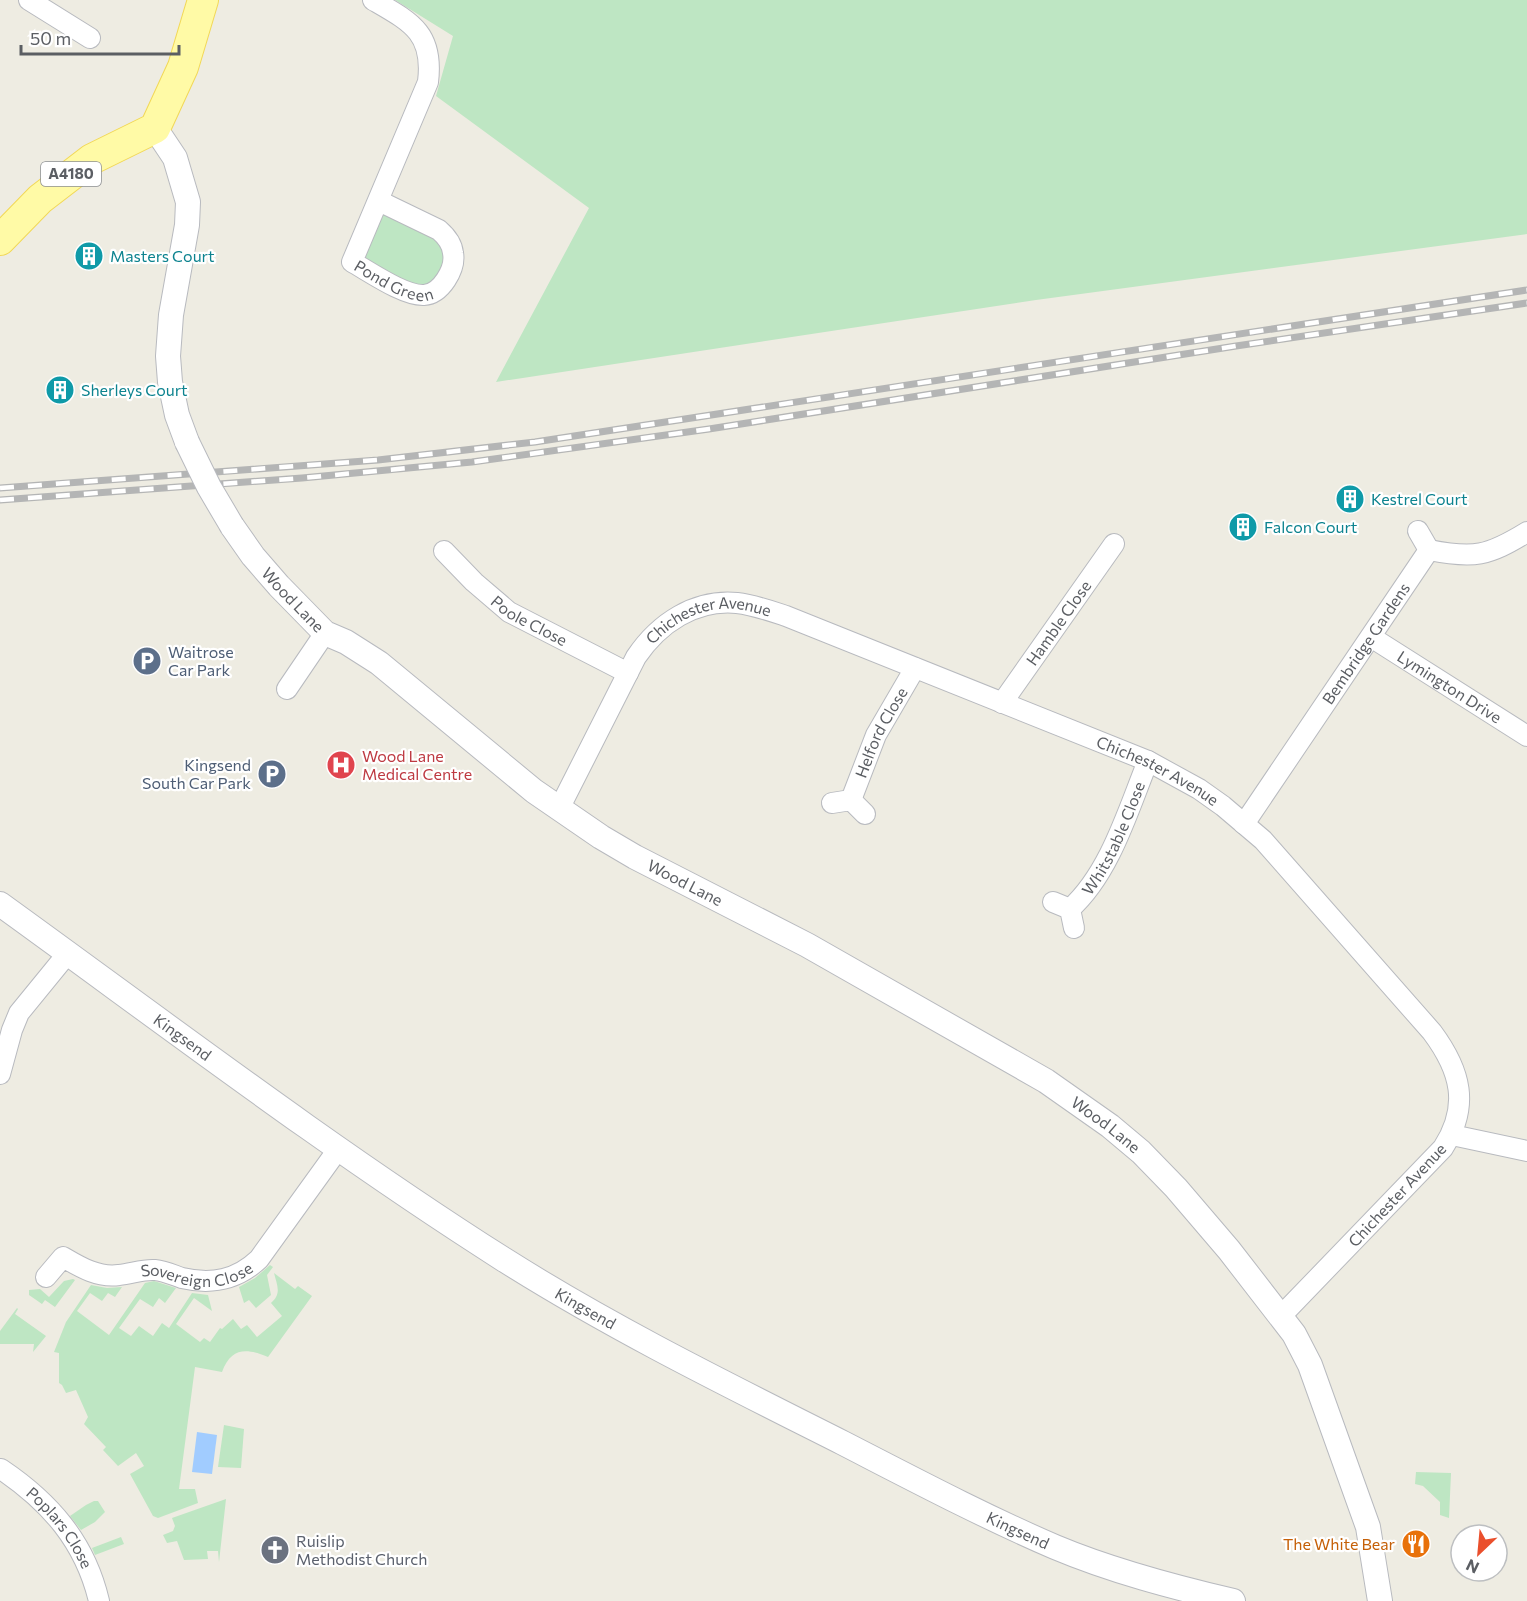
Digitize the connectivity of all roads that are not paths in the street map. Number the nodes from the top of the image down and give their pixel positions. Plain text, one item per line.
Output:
1 (29, 0) edge
2 (203, 0) edge
3 (373, 0) edge
4 (90, 38) dead end
5 (155, 128) junction
6 (379, 201) junction
7 (0, 240) edge
8 (1418, 531) dead end
9 (1527, 532) edge
10 (1114, 543) dead end
11 (1429, 550) junction
12 (444, 551) dead end
13 (325, 633) junction
14 (1371, 637) junction
15 (915, 668) junction
16 (628, 673) junction
17 (287, 688) dead end
18 (1002, 704) junction
19 (1527, 736) edge
20 (1148, 761) junction
21 (559, 809) junction
22 (865, 814) dead end
23 (1244, 824) junction
24 (0, 904) edge
25 (1066, 913) dead end
26 (68, 953) junction
27 (0, 1074) edge
28 (1452, 1135) junction
29 (339, 1148) junction
30 (1527, 1151) edge
31 (45, 1277) dead end
32 (1281, 1316) junction
33 (1, 1469) edge
34 (1373, 1554) junction
35 (99, 1601) edge
36 (1233, 1601) edge
37 (1366, 1601) edge
38 (1380, 1601) edge

1 - 4 street
2 - 5 main road
3 - 6 street, Pond Green
5 - 7 main road, A4180
5 - 13 street, Wood Lane, bridge
6 - 6 street, Pond Green
8 - 11 street
9 - 11 street
10 - 18 street, Hamble Close
11 - 14 street, Bembridge Gardens
12 - 16 street, Poole Close
13 - 17 street
13 - 21 street, Wood Lane
14 - 19 street, Lymington Drive
14 - 23 street, Bembridge Gardens
15 - 16 street, Chichester Avenue
15 - 18 street, Chichester Avenue
15 - 22 street, Helford Close
16 - 21 street, Chichester Avenue
18 - 20 street, Chichester Avenue
20 - 23 street, Chichester Avenue
20 - 25 street, Whitstable Close
21 - 32 street, Wood Lane
23 - 28 street, Chichester Avenue
24 - 26 street, Kingsend
26 - 27 street
26 - 29 street, Kingsend
28 - 30 street
28 - 32 street, Chichester Avenue
29 - 31 street, Sovereign Close
29 - 36 street, Kingsend
32 - 34 street, Wood Lane
33 - 35 street, Poplars Close
34 - 37 street, Wood Lane
34 - 38 street, Wood Lane

